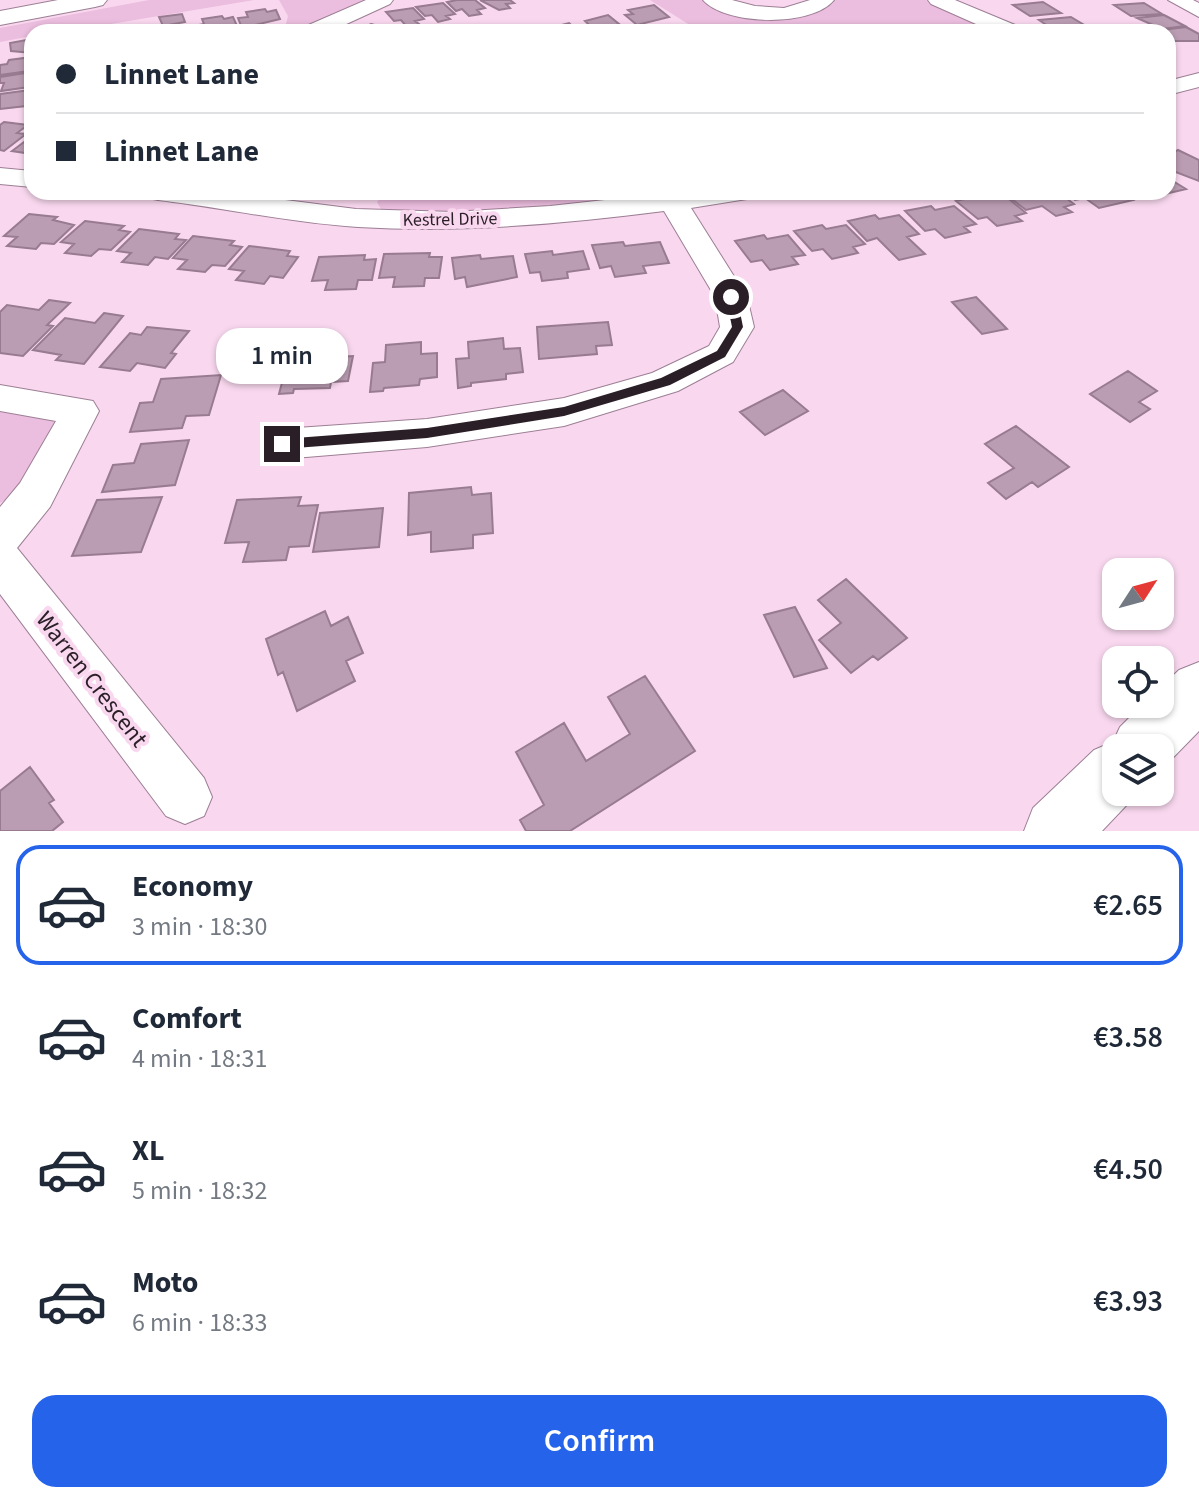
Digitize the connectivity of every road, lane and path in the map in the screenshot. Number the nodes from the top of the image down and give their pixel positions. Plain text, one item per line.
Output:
1 (95, 0) edge
2 (383, 0) edge
3 (713, 0) edge
4 (824, 0) edge
5 (938, 0) edge
6 (1178, 0) edge
7 (1199, 11) edge
8 (0, 18) edge
9 (330, 24) edge
10 (994, 24) edge
11 (1199, 80) edge
12 (1176, 86) edge
13 (219, 200) edge
14 (368, 200) edge
15 (687, 200) edge
16 (673, 202) junction
17 (356, 218) junction
18 (0, 398) edge
19 (282, 444) dead end
20 (0, 538) edge
21 (0, 560) edge
22 (1199, 690) edge
23 (1155, 734) edge
24 (1102, 786) edge
25 (185, 797) dead end
26 (1056, 831) edge

1 - 8 main road
2 - 9 street
3 - 4 street
5 - 10 street
6 - 7 street
11 - 12 street
13 - 17 street, Kestrel Drive
14 - 17 street
15 - 16 street, Kestrel Drive
16 - 17 street, Kestrel Drive
16 - 19 street
18 - 20 street
21 - 25 street, Warren Crescent
22 - 23 main road
24 - 26 main road

